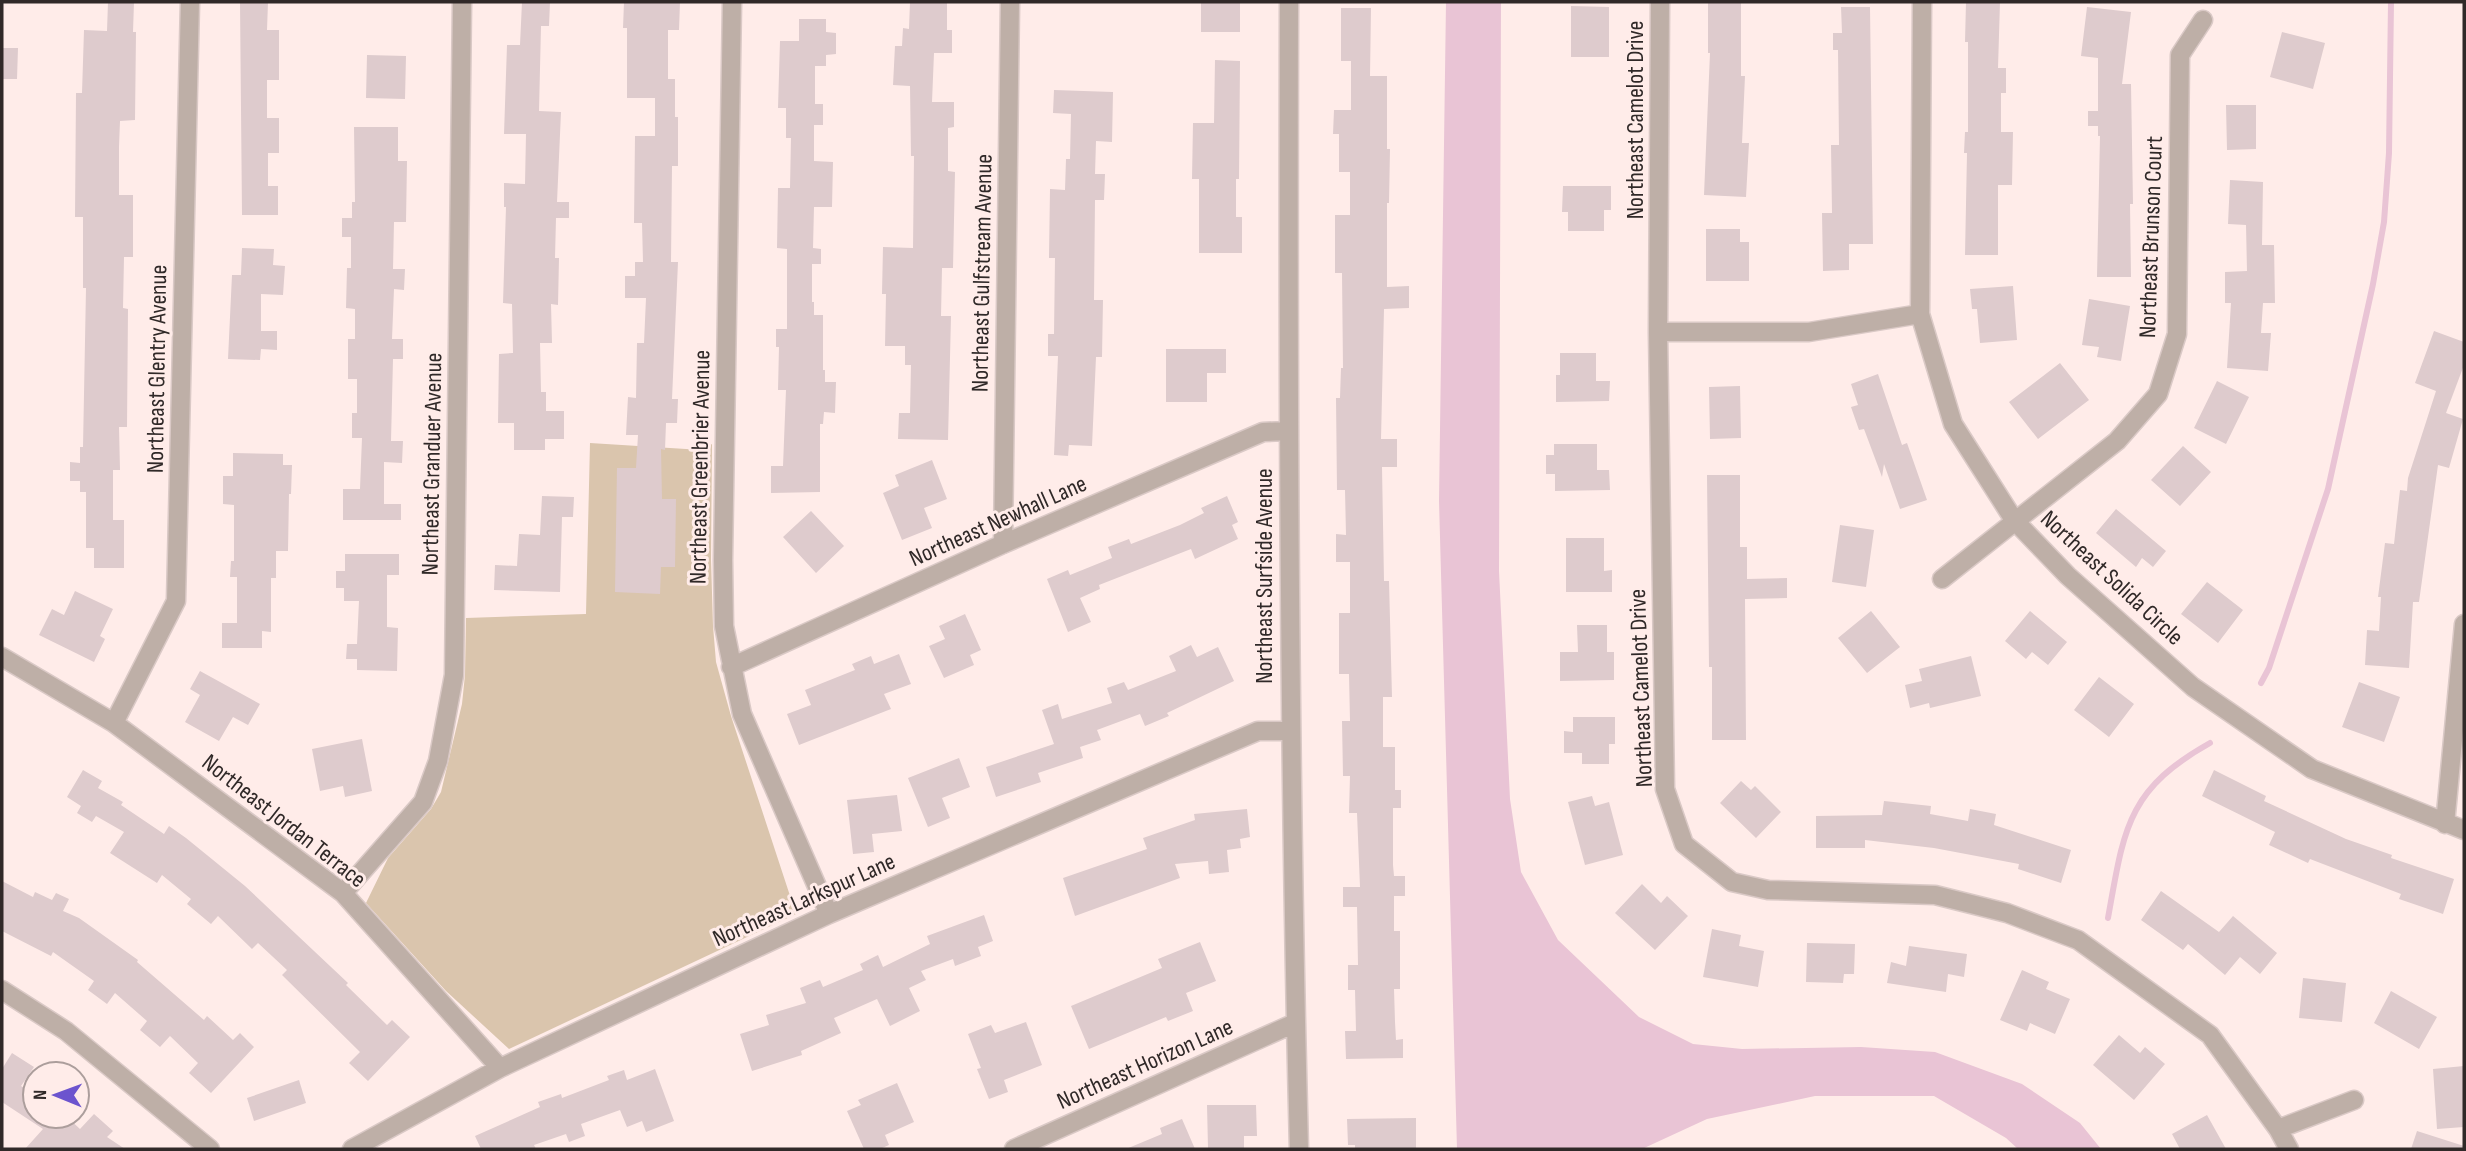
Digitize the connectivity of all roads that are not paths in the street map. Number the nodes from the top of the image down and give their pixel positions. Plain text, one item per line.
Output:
1 (190, 2) edge
2 (462, 2) edge
3 (732, 2) edge
4 (1010, 2) edge
5 (1289, 2) edge
6 (1660, 2) edge
7 (1922, 2) edge
8 (2203, 20) dead end
9 (1920, 314) junction
10 (1658, 332) junction
11 (1287, 431) junction
12 (2014, 520) junction
13 (1003, 544) junction
14 (1942, 579) dead end
15 (2464, 624) edge
16 (2, 657) edge
17 (731, 667) junction
18 (114, 723) junction
19 (1290, 731) junction
20 (2445, 824) junction
21 (2464, 830) edge
22 (343, 893) junction
23 (829, 914) junction
24 (2, 990) edge
25 (1296, 1023) junction
26 (500, 1068) junction
27 (2354, 1100) dead end
28 (2278, 1129) junction
29 (210, 1149) edge
30 (352, 1149) edge
31 (1014, 1149) edge
32 (1298, 1149) edge
33 (2289, 1149) edge

1 - 18 street, Northeast Glentry Avenue
2 - 22 street, Northeast Granduer Avenue
3 - 17 street, Northeast Greenbrier Avenue
4 - 13 street, Northeast Gulfstream Avenue
5 - 11 street, Northeast Surfside Avenue
6 - 10 street, Northeast Camelot Drive
7 - 9 street, Northeast Solida Circle
8 - 12 street, Northeast Brunson Court
9 - 10 street
9 - 12 street, Northeast Solida Circle
10 - 28 street, Northeast Camelot Drive
11 - 13 street, Northeast Newhall Lane
11 - 19 street, Northeast Surfside Avenue
12 - 14 street, Northeast Brunson Court
12 - 20 street, Northeast Solida Circle
13 - 17 street, Northeast Newhall Lane
15 - 20 street
16 - 18 street, Northeast Jordan Terrace
17 - 23 street, Northeast Greenbrier Avenue
18 - 22 street, Northeast Jordan Terrace
19 - 23 street, Northeast Larkspur Lane
19 - 25 street, Northeast Surfside Avenue
20 - 21 street, Northeast Solida Circle
22 - 26 street, Northeast Jordan Terrace
23 - 26 street, Northeast Larkspur Lane
24 - 29 street
25 - 31 street, Northeast Horizon Lane
25 - 32 street, Northeast Surfside Avenue
26 - 30 street, Northeast Larkspur Lane
27 - 28 street
28 - 33 street, Northeast Camelot Drive

